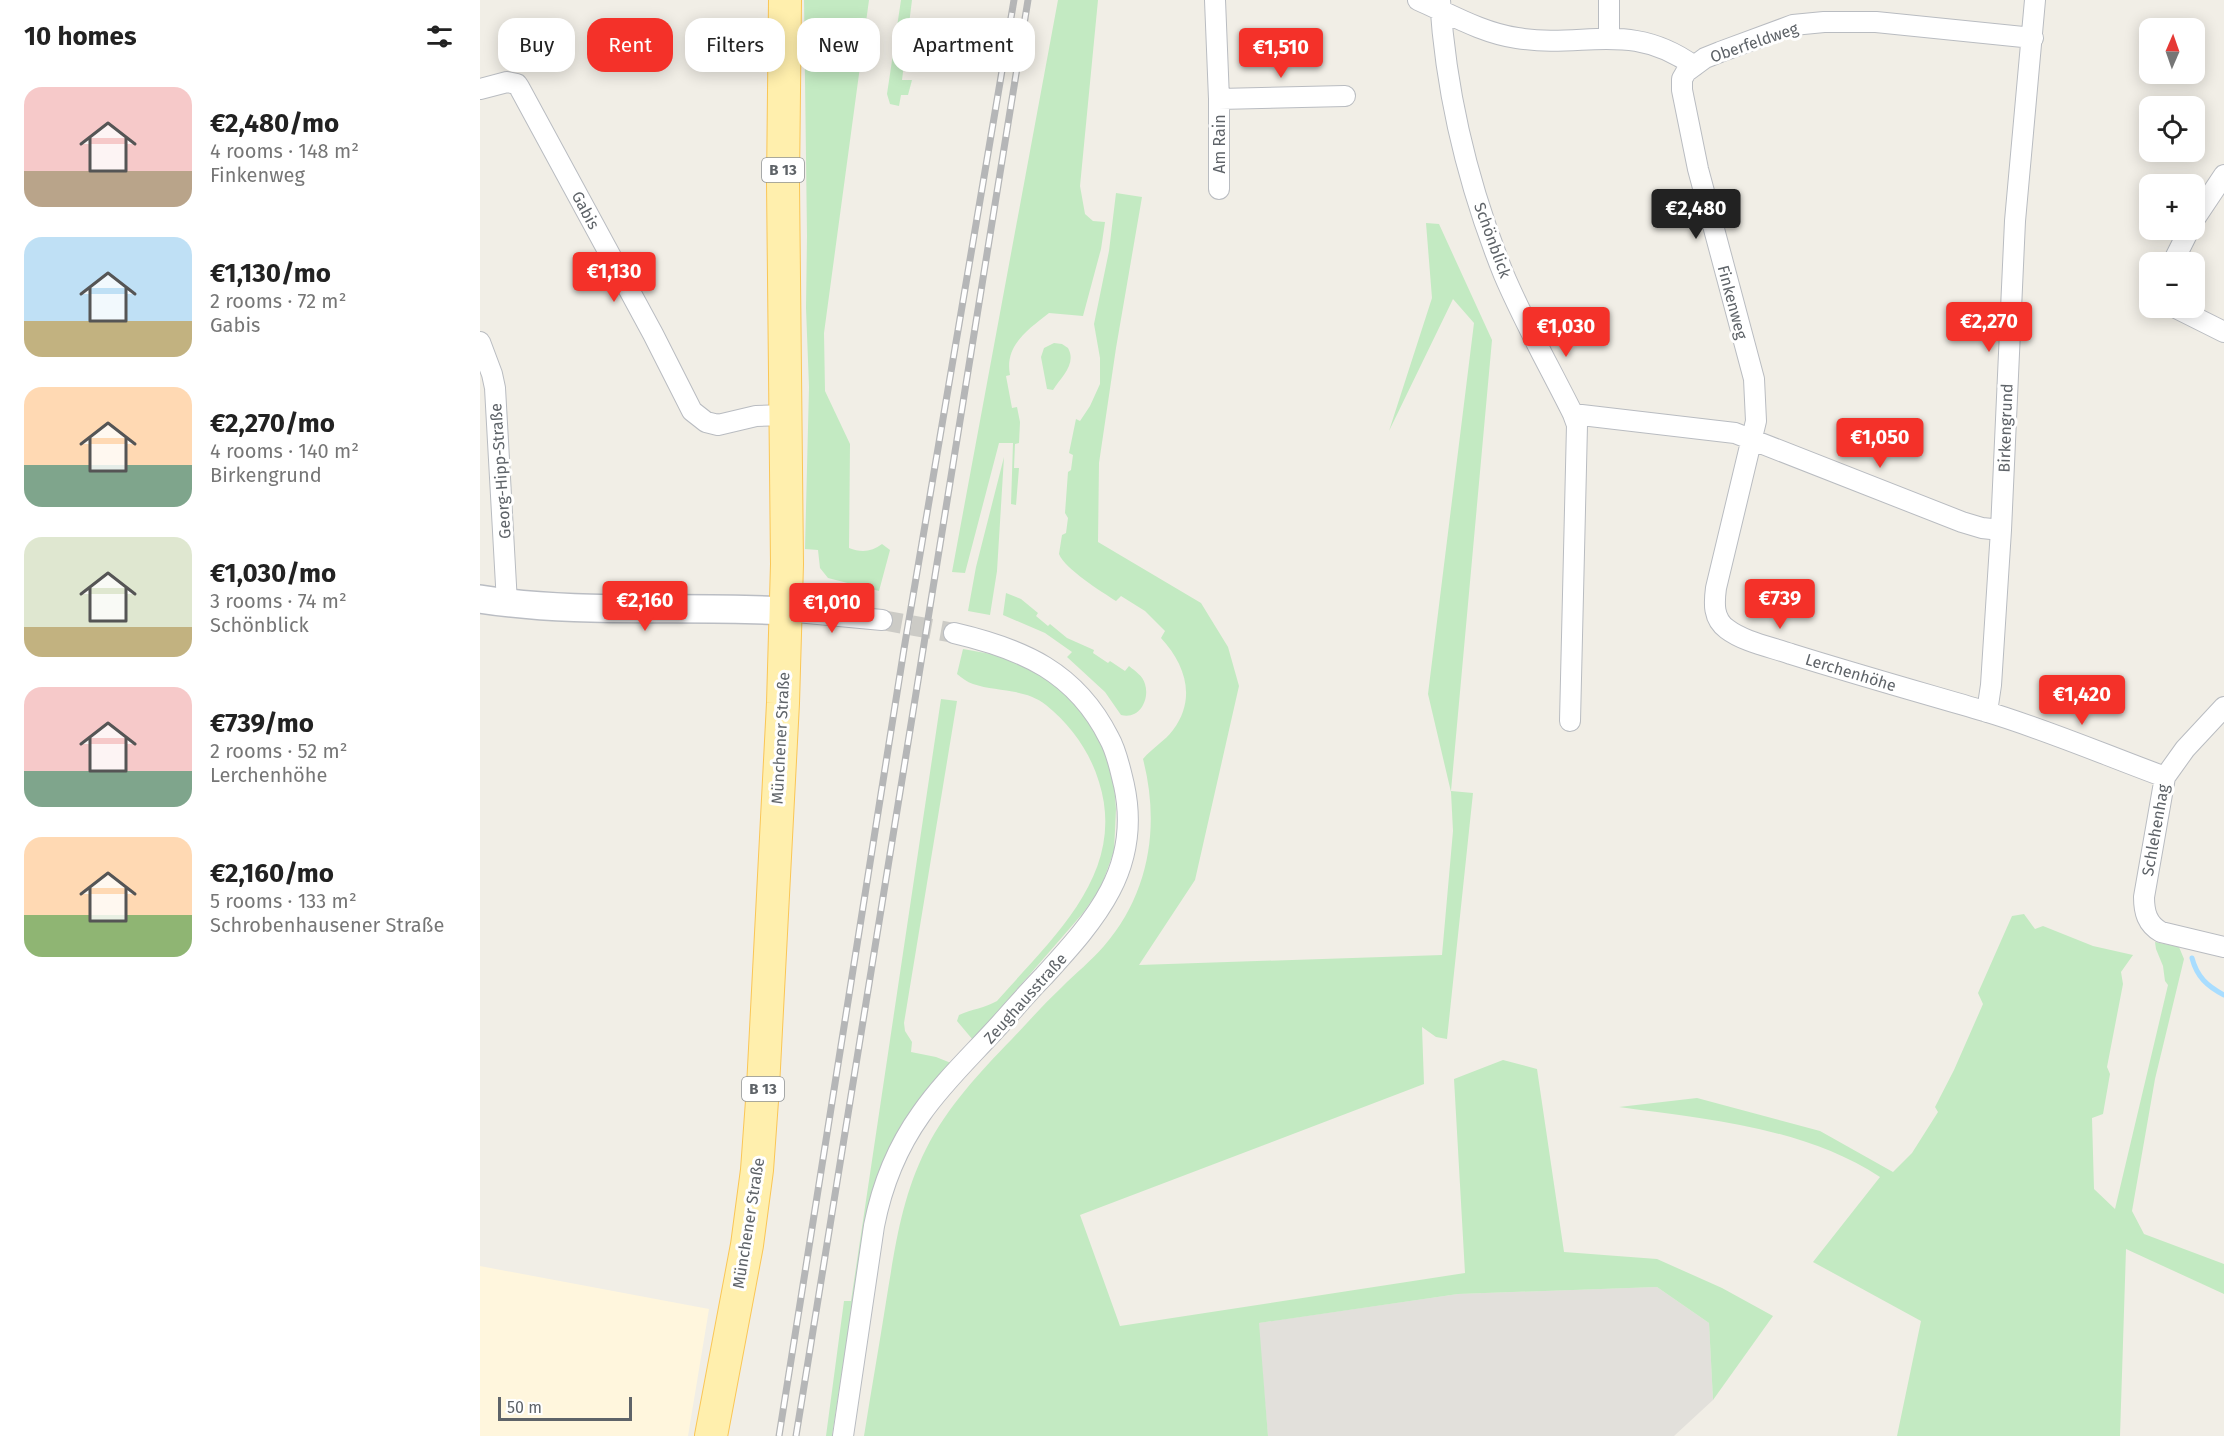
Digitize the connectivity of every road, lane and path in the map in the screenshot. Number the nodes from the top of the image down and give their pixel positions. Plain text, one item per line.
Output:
1 (785, 0) edge
2 (1215, 0) edge
3 (1418, 0) edge
4 (1609, 0) edge
5 (2036, 0) edge
6 (1440, 5) edge
7 (1609, 38) junction
8 (2033, 38) junction
9 (1694, 66) junction
10 (480, 88) edge
11 (1345, 96) dead end
12 (1219, 99) junction
13 (2224, 175) edge
14 (1219, 189) dead end
15 (2205, 204) edge
16 (2196, 318) edge
17 (2224, 332) edge
18 (480, 342) edge
19 (1573, 414) junction
20 (785, 416) junction
21 (1752, 438) junction
22 (2001, 530) junction
23 (480, 599) edge
24 (507, 603) junction
25 (786, 611) junction
26 (882, 620) tunnel mouth
27 (954, 633) tunnel mouth
28 (2224, 707) edge
29 (1987, 712) junction
30 (1570, 721) dead end
31 (2164, 777) junction
32 (2224, 947) edge
33 (711, 1436) edge
34 (843, 1436) edge

1 - 20 main road, Münchener Straße / B 13
2 - 12 street, Am Rain
3 - 6 street, Oberfeldweg
4 - 7 street
5 - 8 street, Birkengrund
6 - 7 street, Oberfeldweg
6 - 19 street, Schönblick
7 - 9 street, Oberfeldweg
8 - 9 street, Oberfeldweg
8 - 22 street, Birkengrund
9 - 21 street, Finkenweg
10 - 20 street, Gabis
11 - 12 street, Am Rain
12 - 14 street, Am Rain
13 - 15 street
16 - 17 street
18 - 24 street, Georg-Hipp-Straße
19 - 21 street
19 - 30 street, Schönblick
20 - 25 main road, Münchener Straße / B 13
21 - 22 street
21 - 29 street, Lerchenhöhe
22 - 29 street, Birkengrund
23 - 24 main road
24 - 25 main road
25 - 26 street
25 - 33 main road, Münchener Straße / B 13
27 - 34 street, Zeughausstraße
28 - 31 street, Schlehenhag
29 - 31 street, Lerchenhöhe
31 - 32 street, Schlehenhag

